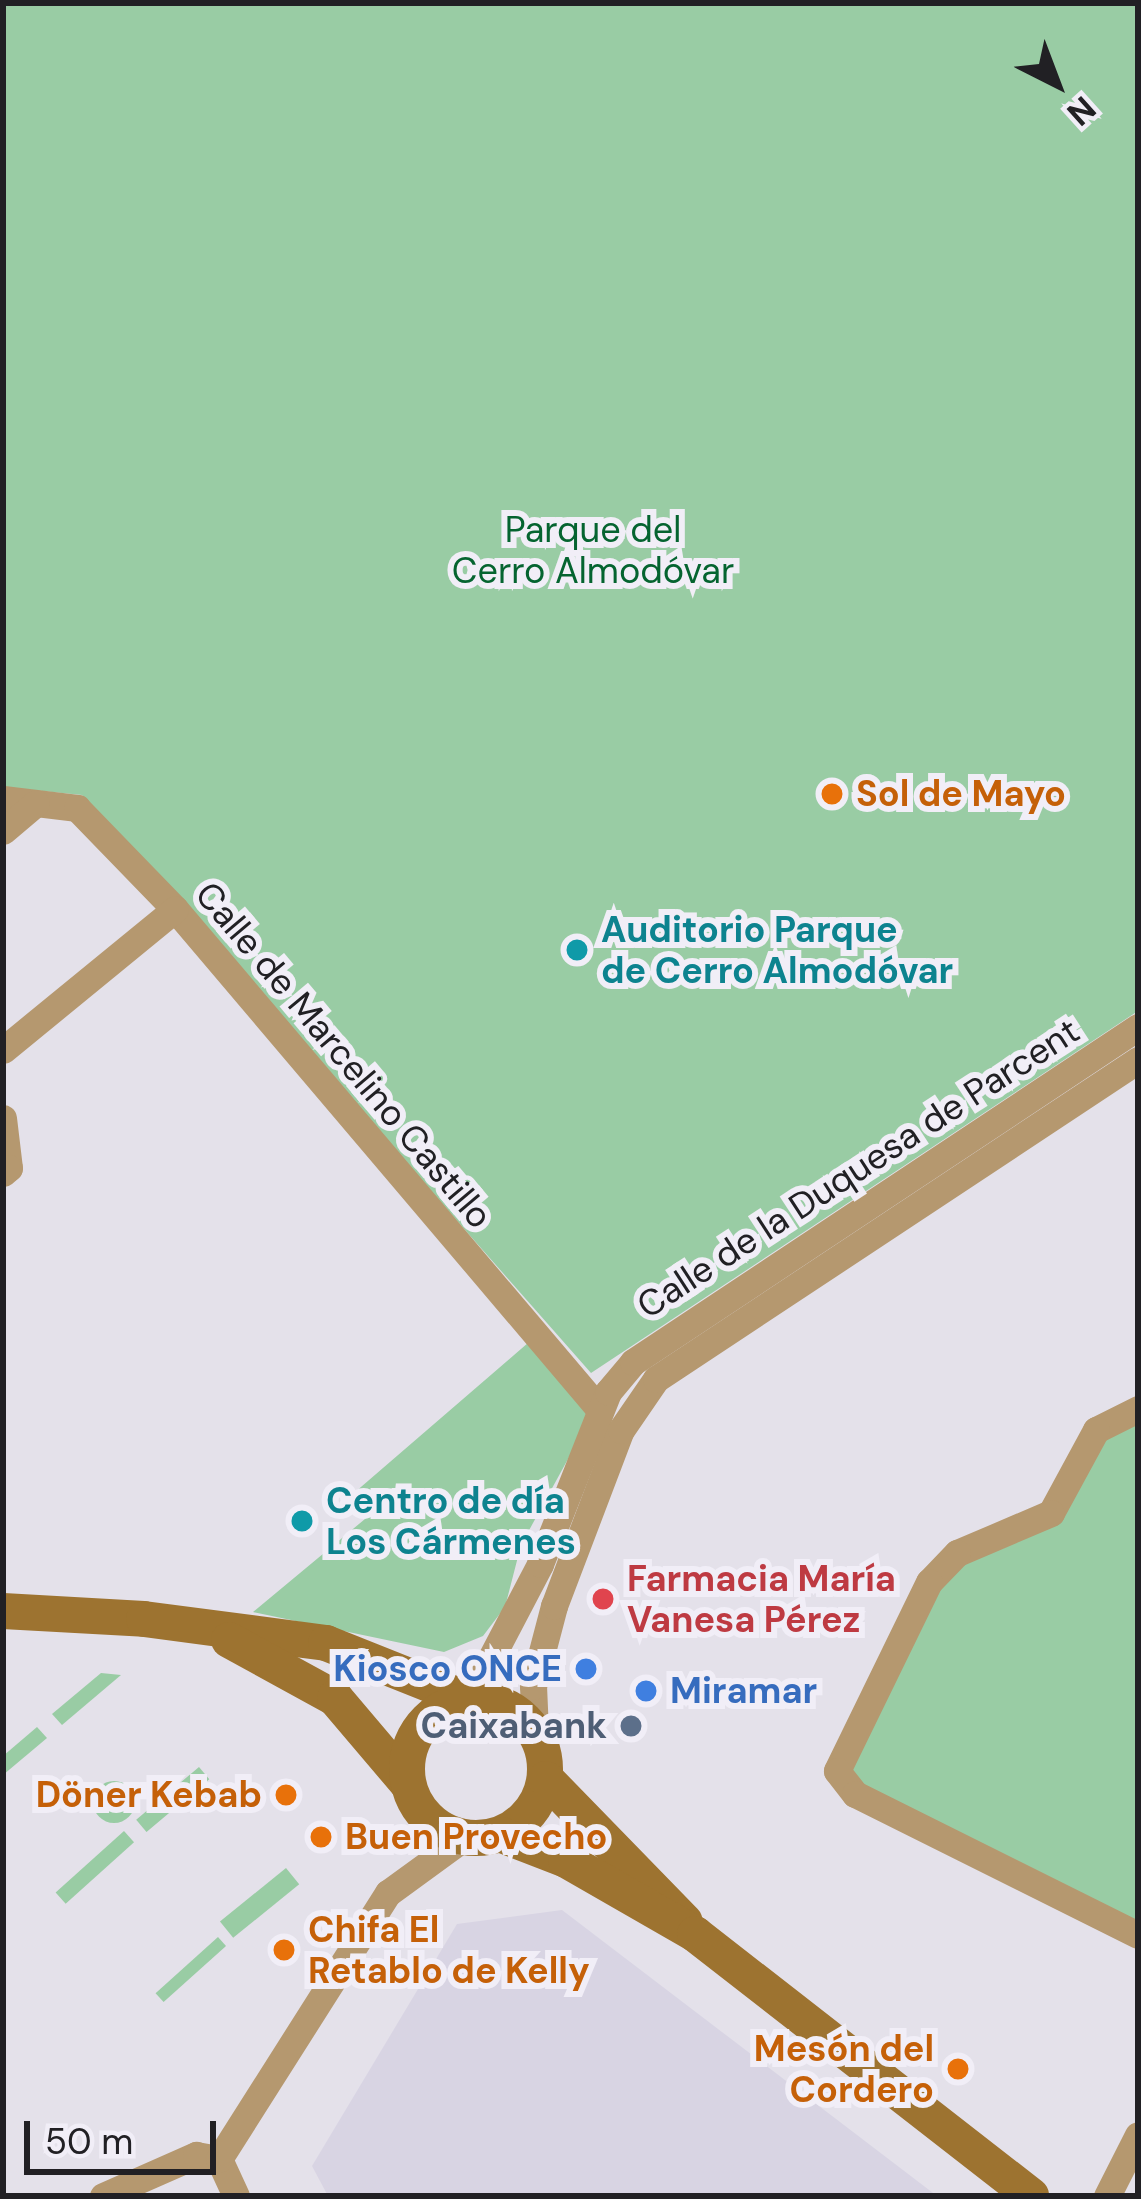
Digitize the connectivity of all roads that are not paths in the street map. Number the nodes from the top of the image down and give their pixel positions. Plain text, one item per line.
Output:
1 (3, 799) edge
2 (35, 803) junction
3 (3, 831) edge
4 (175, 909) junction
5 (1138, 1027) edge
6 (3, 1051) edge
7 (1138, 1060) edge
8 (3, 1118) edge
9 (3, 1173) edge
10 (1138, 1408) edge
11 (600, 1410) junction
12 (3, 1611) edge
13 (205, 1627) junction
14 (469, 1700) junction
15 (535, 1731) junction
16 (546, 1779) junction
17 (406, 1783) junction
18 (502, 1835) junction
19 (462, 1839) junction
20 (695, 1934) junction
21 (1138, 1934) edge
22 (1138, 2135) edge
23 (219, 2159) junction
24 (103, 2196) edge
25 (236, 2196) edge
26 (1031, 2196) edge
27 (1107, 2196) edge

1 - 2 street, Calle de Marcelino Castillo
2 - 3 street
2 - 4 street, Calle de Marcelino Castillo
4 - 6 street
4 - 11 street, Calle de Marcelino Castillo
5 - 11 street, Calle de la Duquesa de Parcent
7 - 15 street, Calle de la Duquesa de Parcent
8 - 9 street
10 - 21 street
11 - 14 street, Calle de la Duquesa de Parcent
12 - 13 main road
13 - 14 main road
13 - 17 main road
14 - 15 main road
14 - 17 main road
15 - 16 main road
16 - 18 main road
16 - 20 main road
17 - 19 main road
18 - 19 main road
18 - 20 main road
19 - 23 street
20 - 26 main road
22 - 27 street
23 - 24 street
23 - 25 street

